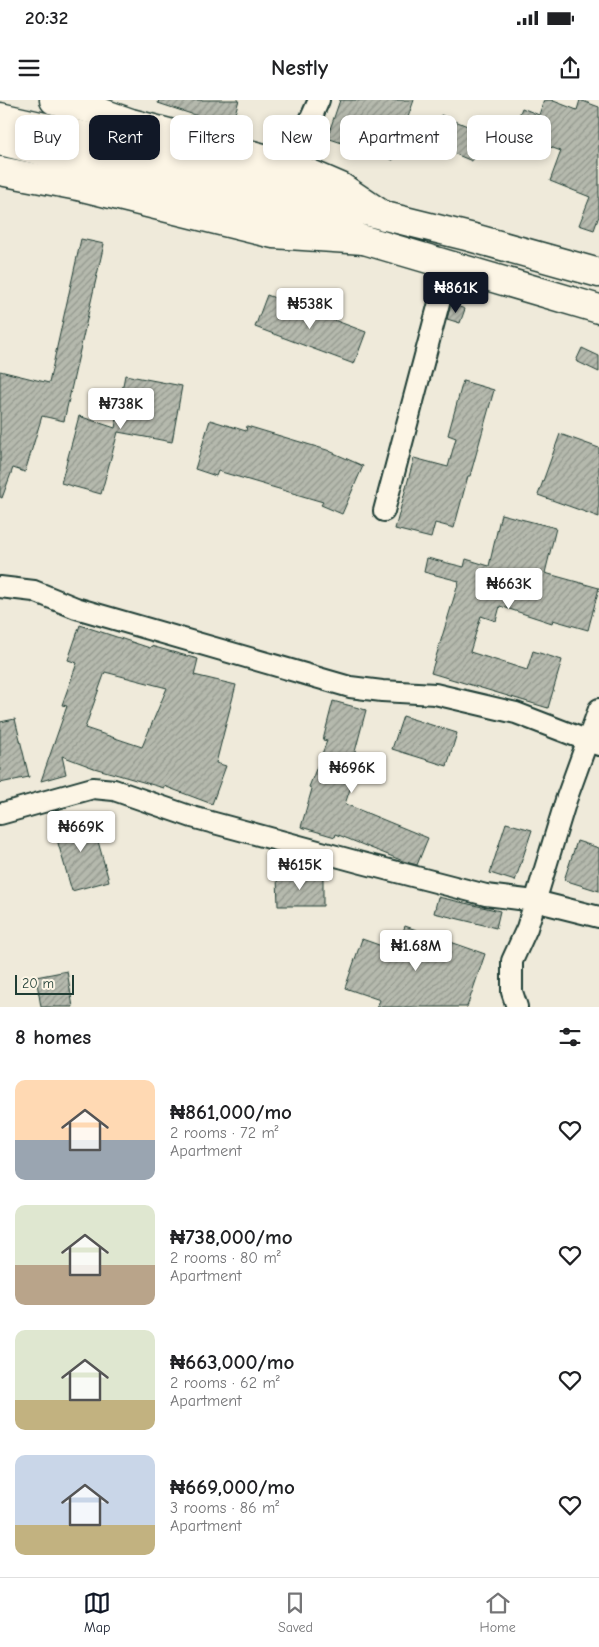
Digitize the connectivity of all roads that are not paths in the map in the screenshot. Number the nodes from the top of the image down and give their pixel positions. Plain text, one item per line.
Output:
1 (54, 100) edge
2 (319, 100) edge
3 (85, 105) edge
4 (0, 117) edge
5 (0, 141) edge
6 (290, 164) junction
7 (0, 170) edge
8 (384, 216) junction
9 (364, 240) junction
10 (449, 265) junction
11 (599, 273) edge
12 (599, 309) edge
13 (384, 511) dead end
14 (0, 587) edge
15 (599, 709) edge
16 (594, 744) edge
17 (0, 814) edge
18 (535, 901) junction
19 (599, 918) edge
20 (517, 1007) edge

1 - 3 main road
2 - 6 street
3 - 6 main road
4 - 8 main road
5 - 9 main road
6 - 8 main road
7 - 9 main road
8 - 11 main road
9 - 10 main road
10 - 12 main road
10 - 13 street
14 - 16 street
15 - 16 street
16 - 18 street
17 - 18 street
18 - 19 street
18 - 20 street

